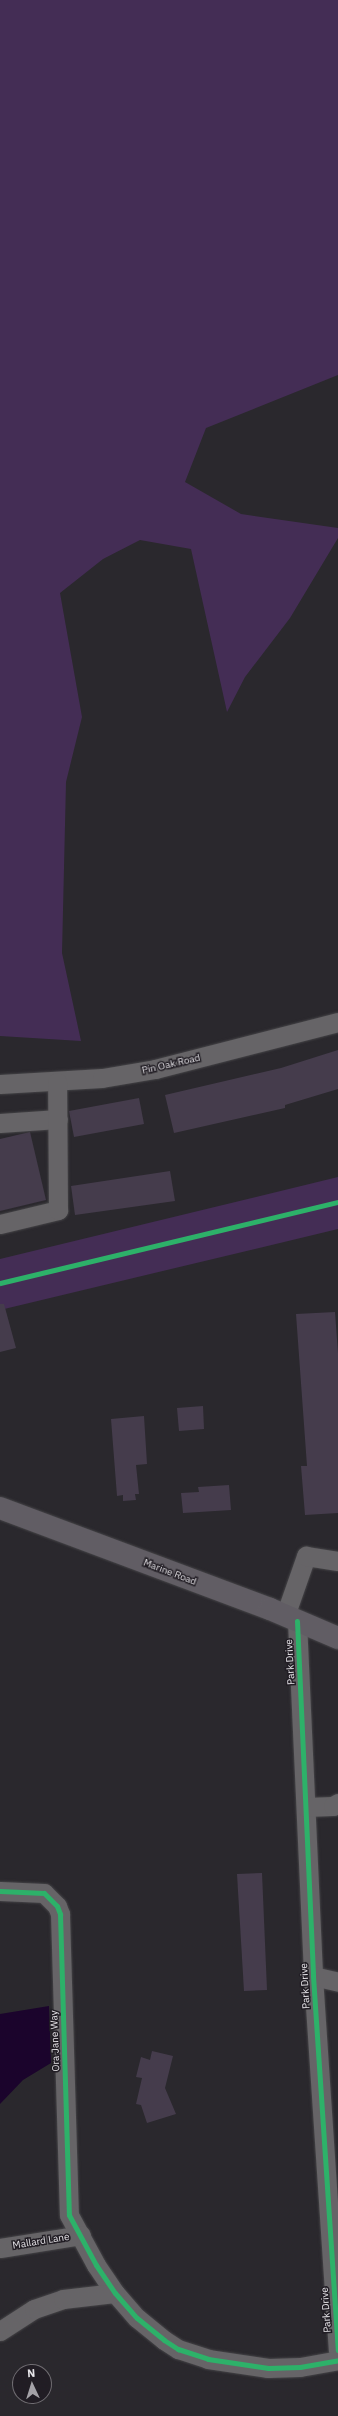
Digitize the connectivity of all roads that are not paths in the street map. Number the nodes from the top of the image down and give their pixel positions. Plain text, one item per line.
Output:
1 (338, 1022) edge
2 (57, 1082) junction
3 (0, 1084) edge
4 (58, 1119) junction
5 (0, 1124) edge
6 (0, 1224) edge
7 (0, 1508) edge
8 (338, 1561) edge
9 (291, 1618) junction
10 (338, 1638) edge
11 (338, 1803) edge
12 (306, 1807) junction
13 (0, 1891) edge
14 (313, 1976) junction
15 (338, 1982) edge
16 (81, 2235) junction
17 (0, 2248) edge
18 (115, 2293) junction
19 (0, 2331) edge
20 (338, 2350) edge
21 (338, 2360) edge

1 - 2 street, Pin Oak Road
2 - 3 street, Pin Oak Road
2 - 4 street
4 - 5 street
4 - 6 street
7 - 9 main road, Marine Road
8 - 9 street
9 - 10 main road, Marine Road
9 - 12 street, Park Drive
11 - 12 street
12 - 14 street, Park Drive
13 - 16 street, Ora Jane Way
14 - 15 street
14 - 20 street, Park Drive
16 - 17 street, Mallard Lane
16 - 18 street
18 - 19 street
18 - 21 street

